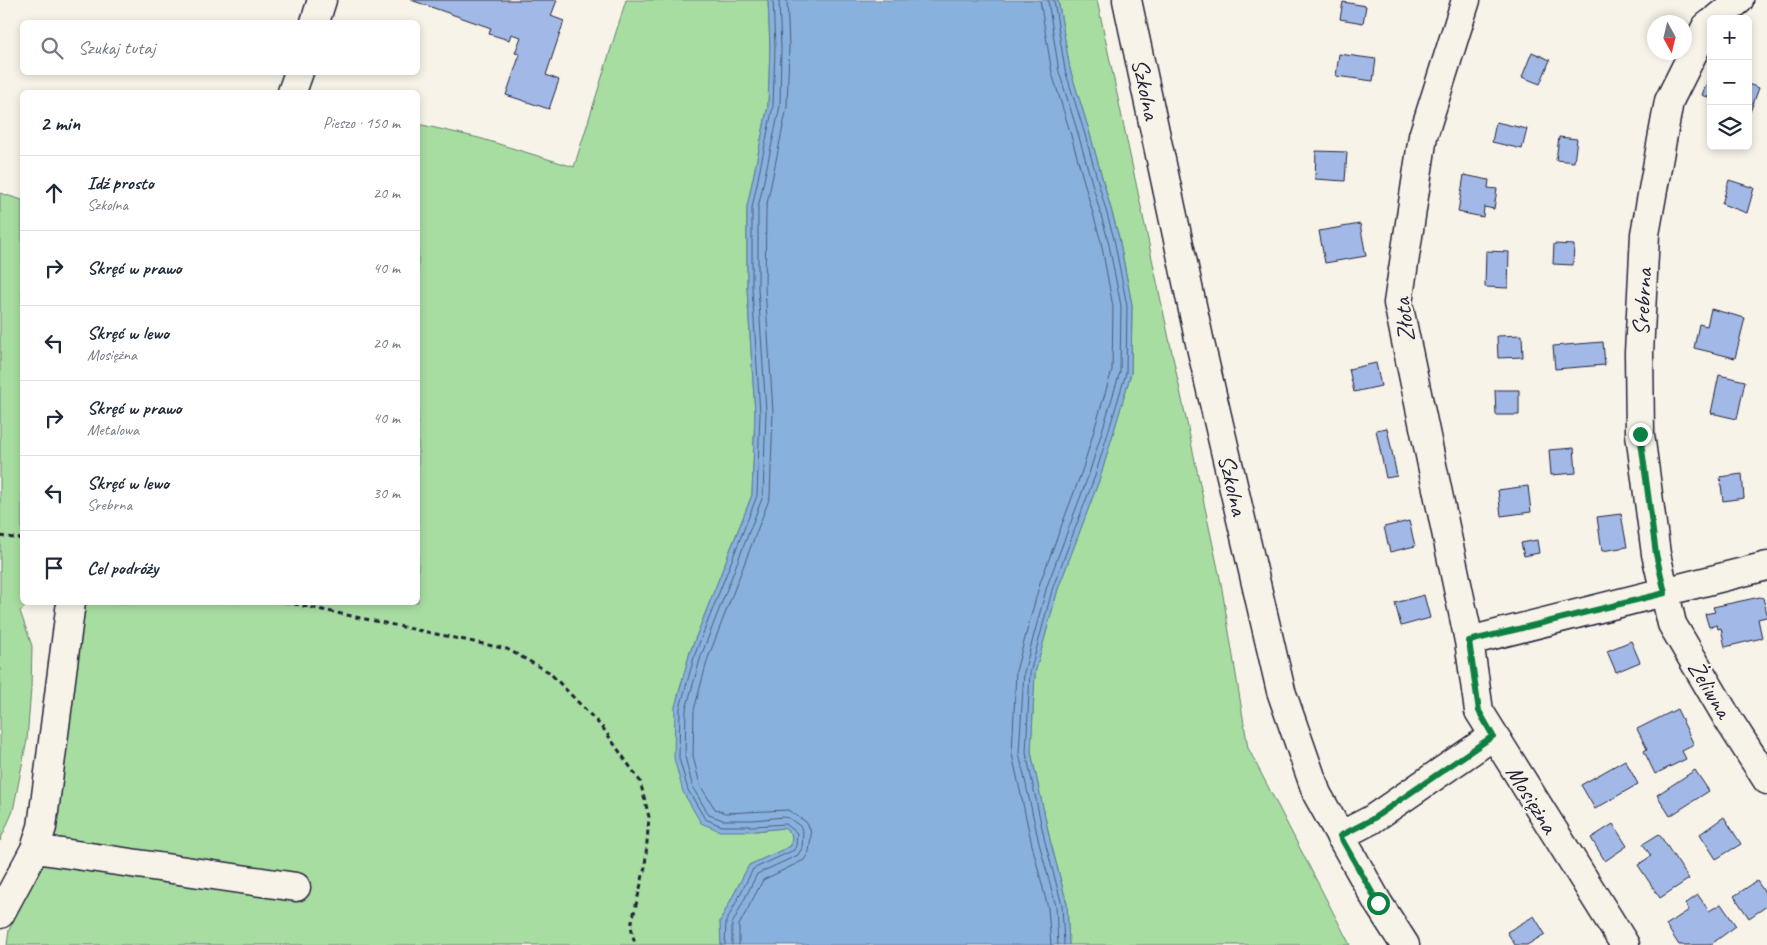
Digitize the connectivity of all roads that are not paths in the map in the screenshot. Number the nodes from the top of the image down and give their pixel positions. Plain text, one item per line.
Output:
1 (322, 0) edge
2 (1127, 0) edge
3 (1466, 0) edge
4 (1739, 0) edge
5 (1721, 15) edge
6 (316, 20) edge
7 (1707, 26) edge
8 (298, 75) edge
9 (293, 90) edge
10 (1767, 566) edge
11 (1665, 593) junction
12 (70, 605) edge
13 (1469, 641) junction
14 (1493, 736) junction
15 (1767, 780) edge
16 (1340, 836) junction
17 (39, 838) junction
18 (296, 887) dead end
19 (0, 914) edge
20 (1405, 945) edge
21 (1625, 945) edge

1 - 6 street
2 - 16 street, Szkolna
3 - 13 street, Złota
4 - 5 street
7 - 11 street, Srebrna
8 - 9 street
10 - 11 street
11 - 13 street
11 - 15 street, Żeliwna
12 - 17 street
13 - 14 street, Mosiężna
14 - 16 street
14 - 21 street, Mosiężna
16 - 20 street, Szkolna
17 - 18 street
17 - 19 street

